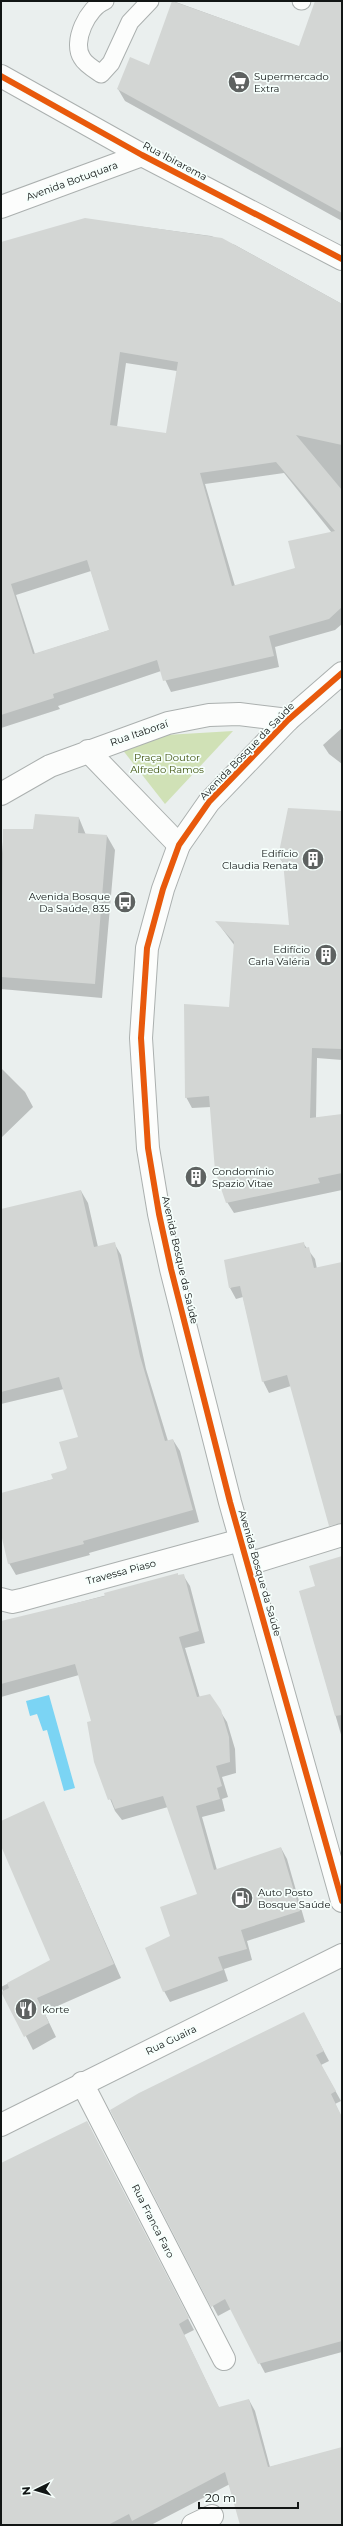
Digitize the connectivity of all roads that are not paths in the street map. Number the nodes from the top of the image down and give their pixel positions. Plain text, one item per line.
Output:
1 (105, 1) edge
2 (150, 1) edge
3 (1, 76) edge
4 (142, 155) junction
5 (1, 208) edge
6 (342, 259) edge
7 (342, 673) edge
8 (288, 720) junction
9 (88, 751) junction
10 (1, 794) edge
11 (179, 846) junction
12 (342, 1535) edge
13 (241, 1540) junction
14 (248, 1564) junction
15 (1, 1600) edge
16 (342, 1902) edge
17 (342, 1956) edge
18 (82, 2083) junction
19 (1, 2125) edge
20 (224, 2359) dead end

1 - 2 lane
3 - 4 street, Rua Ibirarema
4 - 5 street, Avenida Botuquara
4 - 6 street, Rua Ibirarema
7 - 8 street, Avenida Bosque da Saúde
8 - 9 street, Rua Itaboraí
8 - 11 street, Avenida Bosque da Saúde
9 - 10 street, Rua Itaboraí
9 - 11 street
11 - 13 street, Avenida Bosque da Saúde
12 - 14 street
13 - 14 street, Avenida Bosque da Saúde
13 - 15 street, Travessa Piaso
14 - 16 street, Avenida Bosque da Saúde
17 - 18 street, Rua Guaira
18 - 19 street, Rua Guaira
18 - 20 street, Rua Franca Faro

